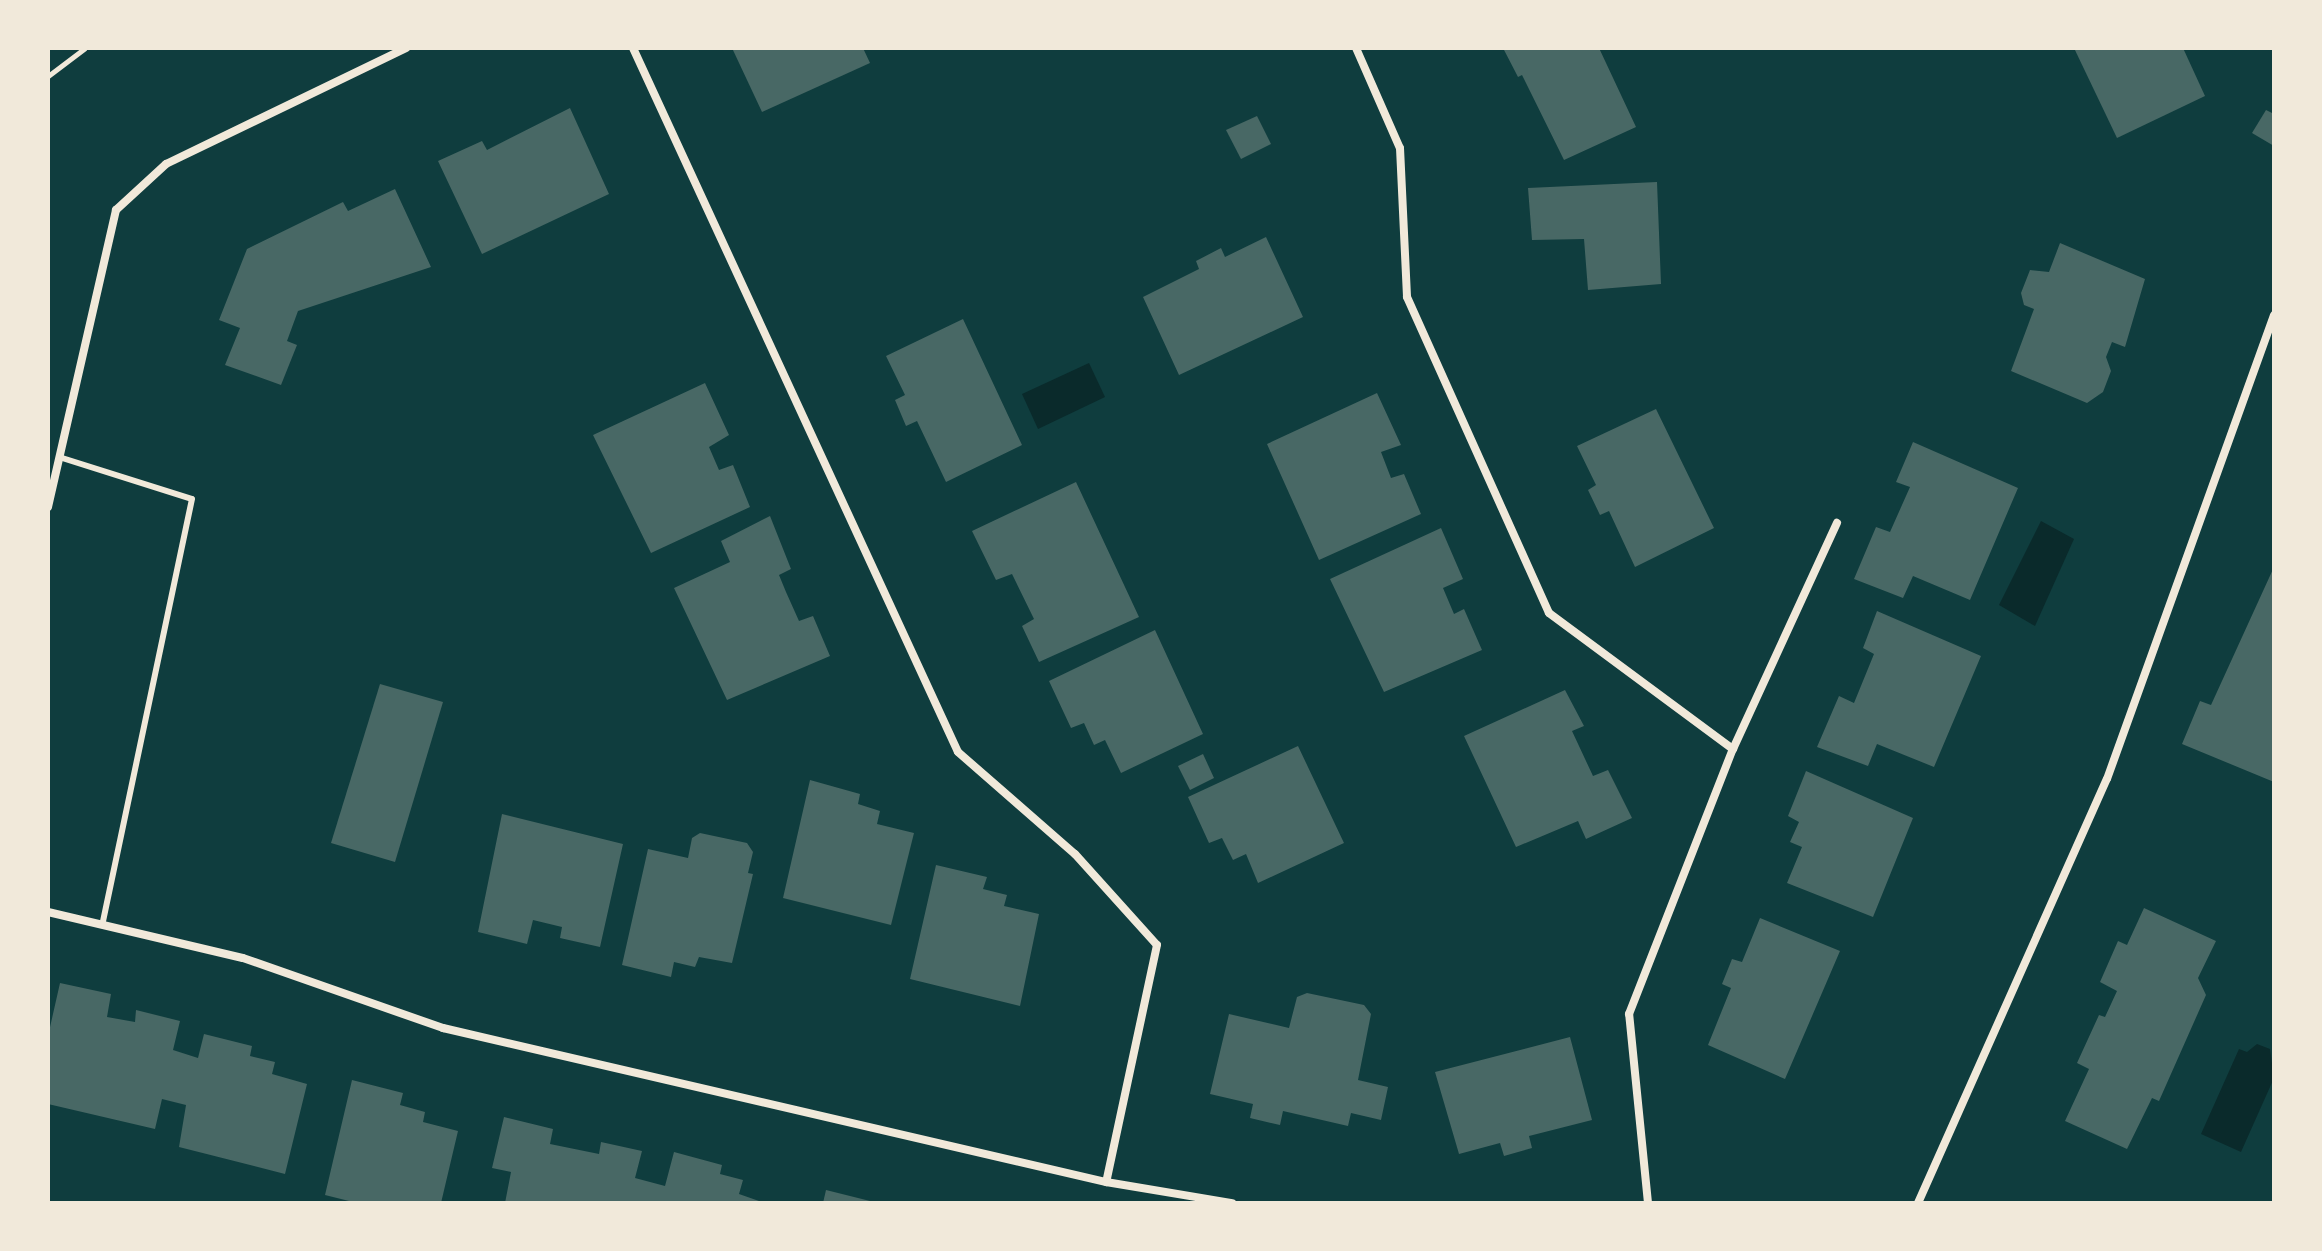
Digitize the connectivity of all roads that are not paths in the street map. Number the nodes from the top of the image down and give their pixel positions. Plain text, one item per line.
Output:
1 (406, 48) edge
2 (633, 48) edge
3 (1356, 48) edge
4 (2274, 315) edge
5 (59, 457) junction
6 (48, 507) edge
7 (1837, 523) dead end
8 (1733, 749) junction
9 (48, 912) edge
10 (102, 925) junction
11 (1106, 1182) junction
12 (1232, 1203) edge
13 (1648, 1203) edge
14 (1918, 1203) edge

1 - 5 street
2 - 11 street
3 - 8 street
4 - 14 street
5 - 6 street
5 - 10 lane
7 - 8 street
8 - 13 street
9 - 10 street
10 - 11 street
11 - 12 street

